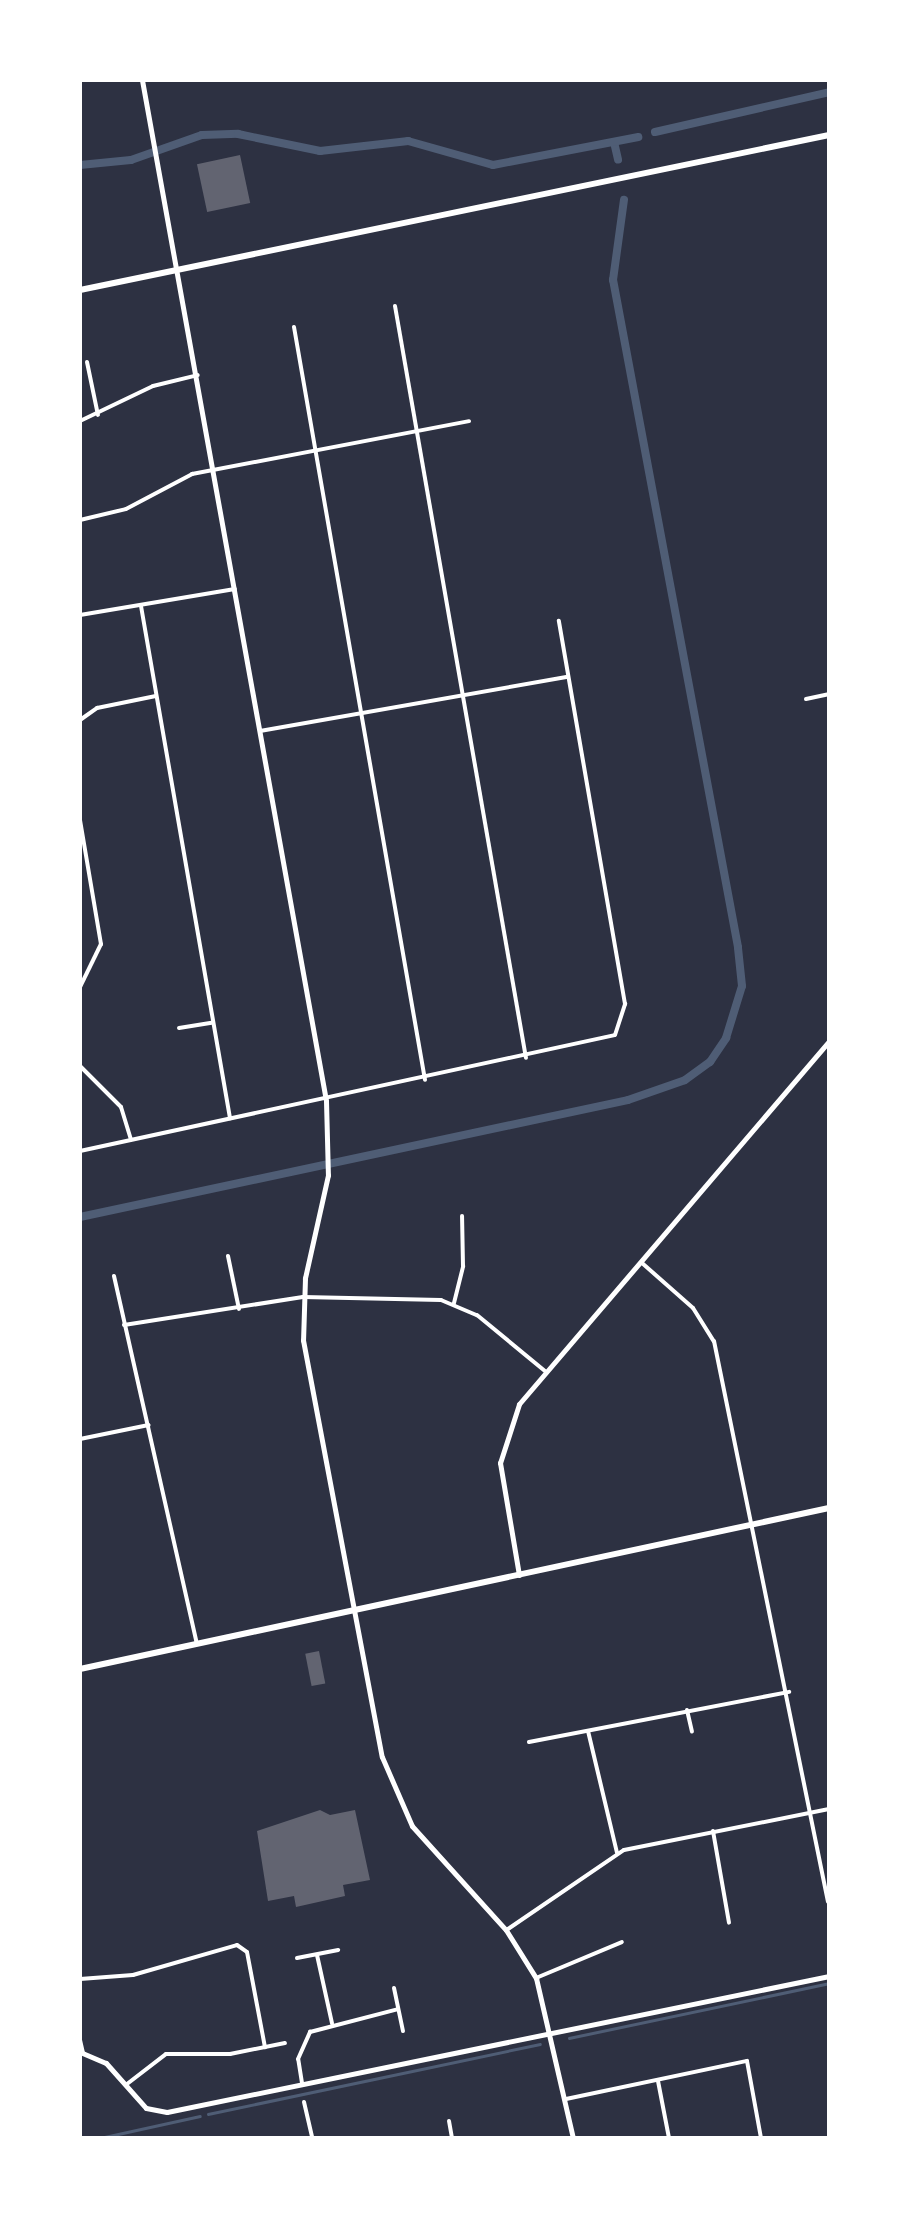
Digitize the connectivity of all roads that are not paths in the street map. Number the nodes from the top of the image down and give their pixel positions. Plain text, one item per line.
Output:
1 (142, 80) edge
2 (829, 135) edge
3 (180, 270) junction
4 (80, 290) edge
5 (395, 306) dead end
6 (294, 327) dead end
7 (87, 362) dead end
8 (198, 374) junction
9 (98, 415) junction
10 (80, 421) edge
11 (470, 421) dead end
12 (417, 432) junction
13 (318, 453) junction
14 (214, 470) junction
15 (80, 520) edge
16 (235, 589) junction
17 (141, 606) junction
18 (80, 615) edge
19 (559, 621) dead end
20 (568, 676) junction
21 (463, 694) junction
22 (829, 694) edge
23 (156, 696) junction
24 (806, 698) dead end
25 (361, 712) junction
26 (80, 720) edge
27 (260, 731) junction
28 (80, 820) edge
29 (80, 987) edge
30 (212, 1023) junction
31 (179, 1028) dead end
32 (829, 1040) edge
33 (526, 1058) junction
34 (80, 1066) edge
35 (426, 1080) junction
36 (326, 1101) junction
37 (230, 1120) junction
38 (131, 1140) junction
39 (80, 1151) edge
40 (462, 1216) dead end
41 (228, 1256) dead end
42 (640, 1261) junction
43 (114, 1276) dead end
44 (303, 1298) junction
45 (454, 1303) junction
46 (240, 1309) junction
47 (124, 1325) junction
48 (546, 1371) junction
49 (150, 1425) junction
50 (80, 1439) edge
51 (829, 1508) edge
52 (755, 1523) junction
53 (520, 1575) junction
54 (354, 1612) junction
55 (197, 1644) junction
56 (80, 1669) edge
57 (788, 1692) junction
58 (687, 1710) junction
59 (588, 1732) junction
60 (692, 1732) dead end
61 (529, 1742) dead end
62 (829, 1808) edge
63 (812, 1812) junction
64 (713, 1831) junction
65 (618, 1853) junction
66 (828, 1902) edge
67 (729, 1923) dead end
68 (506, 1930) junction
69 (622, 1942) dead end
70 (338, 1950) dead end
71 (317, 1954) junction
72 (297, 1958) dead end
73 (829, 1976) edge
74 (536, 1978) junction
75 (80, 1979) edge
76 (394, 1988) dead end
77 (398, 2009) junction
78 (332, 2023) junction
79 (403, 2030) dead end
80 (552, 2031) junction
81 (80, 2040) edge
82 (286, 2043) dead end
83 (265, 2047) junction
84 (82, 2052) edge
85 (658, 2080) junction
86 (302, 2083) junction
87 (124, 2086) junction
88 (566, 2099) junction
89 (304, 2102) dead end
90 (448, 2122) dead end
91 (312, 2138) edge
92 (452, 2138) edge
93 (573, 2138) edge
94 (670, 2138) edge
95 (761, 2138) edge

1 - 3 street
2 - 3 main road
3 - 4 main road
3 - 8 street
5 - 12 street
6 - 13 street
7 - 9 street
8 - 9 street
8 - 14 street
9 - 10 street
11 - 12 street
12 - 13 street
12 - 21 street
13 - 14 street
13 - 25 street
14 - 15 street
14 - 16 street
16 - 17 street
16 - 27 street
17 - 18 street
17 - 23 street
19 - 20 street
20 - 21 street
20 - 33 street
21 - 25 street
21 - 33 street
22 - 24 street
23 - 26 street
23 - 30 street
25 - 27 street
25 - 35 street
27 - 36 street
28 - 29 street
30 - 31 street
30 - 37 street
32 - 42 street
33 - 35 street
34 - 38 street
35 - 36 street
36 - 37 street
36 - 44 street
37 - 38 street
38 - 39 street
40 - 45 street
41 - 46 street
42 - 48 street
42 - 52 street
43 - 47 street
44 - 45 street
44 - 46 street
44 - 54 street
45 - 48 street
46 - 47 street
47 - 49 street
48 - 53 street
49 - 50 street
49 - 55 street
51 - 52 main road
52 - 53 main road
52 - 57 street
53 - 54 main road
54 - 55 main road
54 - 68 street
55 - 56 main road
57 - 58 street
57 - 63 street
58 - 59 street
58 - 60 street
59 - 61 street
59 - 65 street
62 - 63 street
63 - 64 street
63 - 66 street
64 - 65 street
64 - 67 street
65 - 68 street
68 - 74 street
69 - 74 street
70 - 71 street
71 - 72 street
71 - 78 street
73 - 80 street
74 - 80 street
75 - 83 street
76 - 77 street
77 - 78 street
77 - 79 street
78 - 86 street
80 - 86 street
80 - 88 street
81 - 84 street
82 - 83 street
83 - 87 street
84 - 87 street
85 - 88 street
85 - 94 street
85 - 95 street
86 - 87 street
88 - 93 street
89 - 91 street
90 - 92 street

